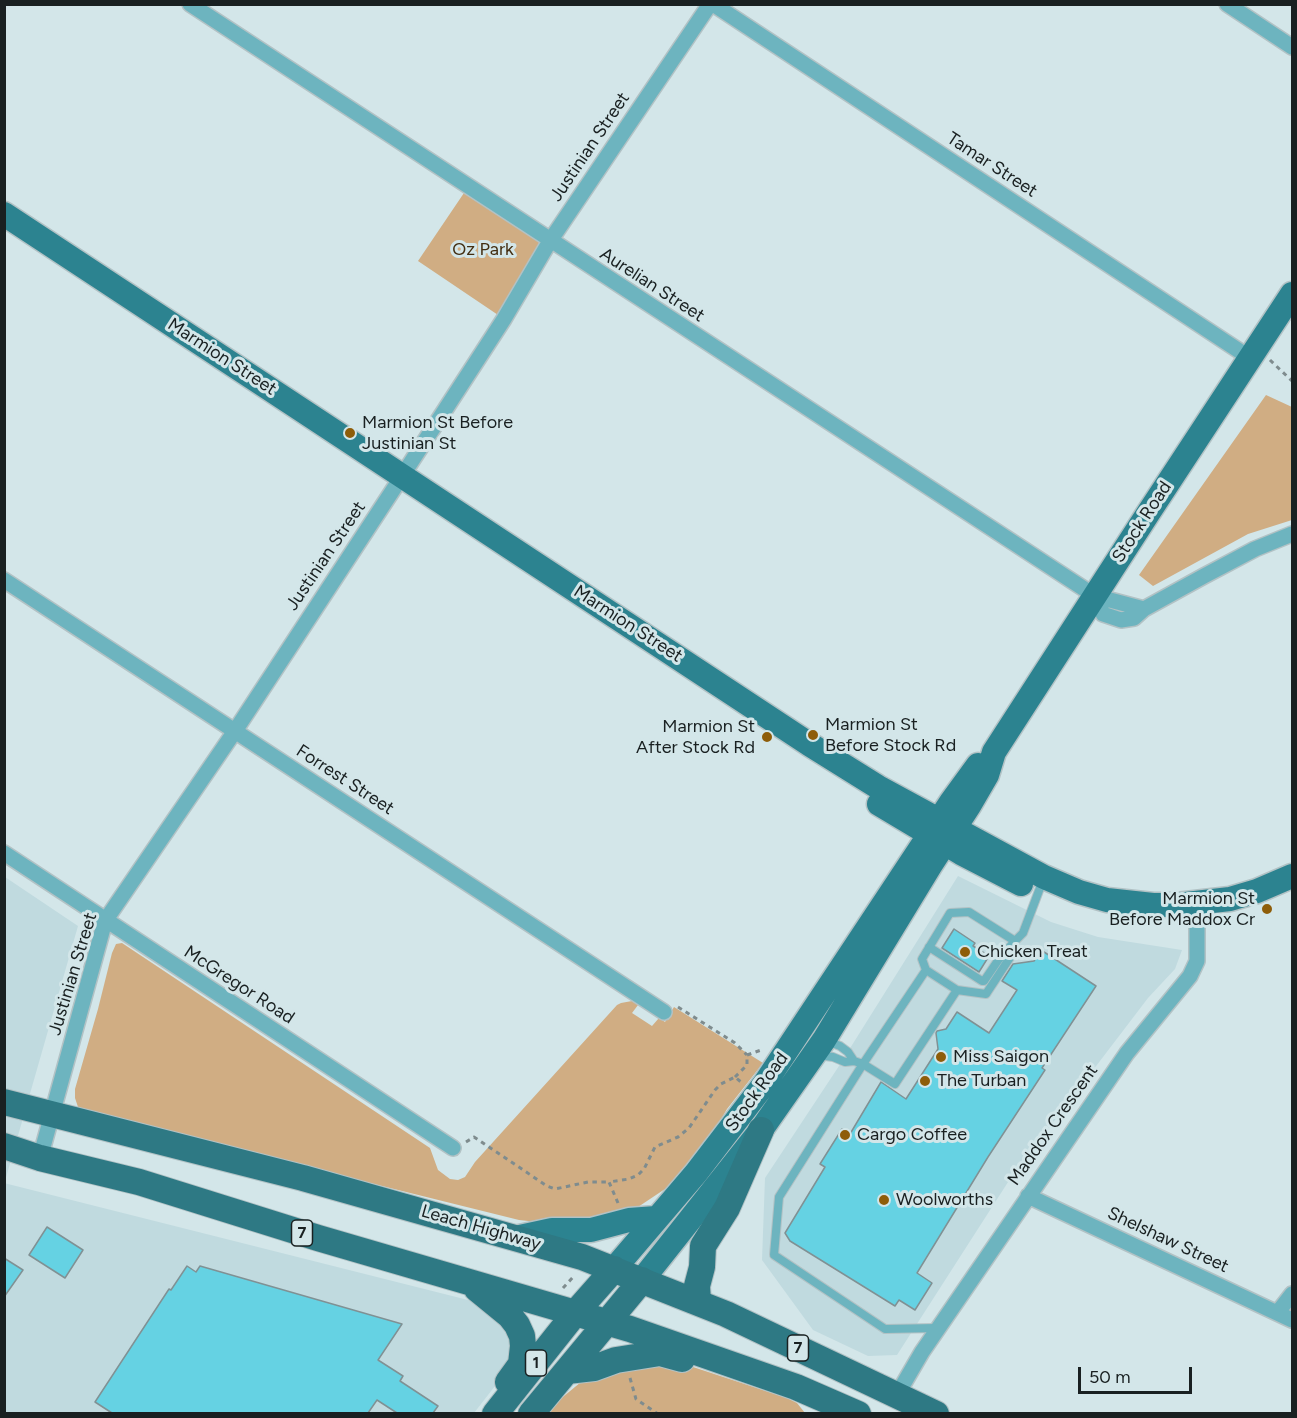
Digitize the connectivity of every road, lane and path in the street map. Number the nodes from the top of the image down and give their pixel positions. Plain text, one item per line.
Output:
1 (190, 4) edge
2 (712, 4) edge
3 (1227, 4) edge
4 (1293, 47) edge
5 (4, 214) edge
6 (4, 229) edge
7 (550, 241) junction
8 (1293, 294) edge
9 (1259, 358) junction
10 (1293, 381) edge
11 (399, 481) junction
12 (1293, 534) edge
13 (4, 580) edge
14 (1095, 596) junction
15 (235, 731) junction
16 (942, 832) junction
17 (4, 853) edge
18 (1293, 876) edge
19 (1041, 885) junction
20 (1293, 890) edge
21 (1197, 911) junction
22 (105, 921) junction
23 (1015, 941) junction
24 (929, 947) junction
25 (926, 970) junction
26 (957, 990) junction
27 (664, 1012) joint
28 (811, 1043) junction
29 (747, 1055) junction
30 (765, 1056) dead end
31 (854, 1061) junction
32 (863, 1064) junction
33 (735, 1077) junction
34 (744, 1084) dead end
35 (4, 1102) edge
36 (52, 1115) junction
37 (761, 1130) junction
38 (4, 1146) edge
39 (453, 1148) joint
40 (40, 1158) junction
41 (609, 1182) junction
42 (1028, 1196) junction
43 (618, 1209) dead end
44 (657, 1218) junction
45 (515, 1238) junction
46 (588, 1260) junction
47 (614, 1269) junction
48 (642, 1280) junction
49 (466, 1281) junction
50 (1293, 1294) edge
51 (698, 1301) junction
52 (550, 1305) junction
53 (576, 1312) junction
54 (1278, 1312) junction
55 (1293, 1320) edge
56 (607, 1322) junction
57 (939, 1328) junction
58 (750, 1370) junction
59 (567, 1371) junction
60 (629, 1376) dead end
61 (897, 1395) junction
62 (842, 1410) edge
63 (493, 1413) edge
64 (533, 1413) edge
65 (658, 1413) edge
66 (936, 1413) edge

1 - 7 street, Aurelian Street
2 - 7 street, Justinian Street
2 - 9 street, Tamar Street
3 - 4 street
5 - 11 main road, Marmion Street
6 - 11 main road, Marmion Street
7 - 11 street, Justinian Street
7 - 14 street, Aurelian Street
8 - 9 main road, Stock Road
9 - 10 path
9 - 14 main road, Stock Road
11 - 15 street, Justinian Street
11 - 16 main road, Marmion Street
12 - 14 street, Aurelian Street
13 - 15 street, Forrest Street
14 - 16 main road, Stock Road
15 - 22 street, Justinian Street
15 - 27 street, Forrest Street
16 - 19 main road, Marmion Street
16 - 28 main road, Stock Road
17 - 22 street, McGregor Road
18 - 21 main road, Marmion Street
19 - 21 main road, Marmion Street
19 - 23 lane
20 - 21 main road, Marmion Street
21 - 42 street, Maddox Crescent
22 - 36 street, Justinian Street
22 - 39 street, McGregor Road
23 - 24 lane
23 - 24 lane
23 - 26 lane
24 - 25 lane
25 - 26 lane
25 - 32 lane
26 - 32 lane
27 - 29 path
28 - 31 lane
28 - 31 lane
28 - 37 main road, Stock Road
28 - 44 main road, Stock Road
29 - 30 path
29 - 33 path
31 - 32 lane
32 - 57 lane
33 - 34 path
33 - 41 path
35 - 36 highway, Leach Highway / 7
36 - 40 street, Justinian Street
36 - 45 highway, Leach Highway / 7
37 - 48 main road, Stock Road
37 - 51 highway
38 - 40 highway, 7
39 - 41 path
40 - 49 highway, 7
41 - 43 path
42 - 54 street, Shelshaw Street
42 - 57 street, Maddox Crescent
44 - 45 main road
44 - 47 main road, Stock Road
45 - 46 highway, Leach Highway / 7
46 - 47 highway, Leach Highway / 7
46 - 52 path
47 - 48 highway, Leach Highway / 7
47 - 53 highway, Stock Road / 1
48 - 51 highway, Leach Highway / 7
48 - 56 highway, Stock Road / 1
49 - 52 highway, 7
49 - 63 highway
50 - 54 street
51 - 61 highway, Leach Highway / 7
52 - 53 highway, 7
53 - 56 highway, 7
53 - 63 highway, Stock Road / 1
54 - 55 street, Shelshaw Street
56 - 58 highway, 7
56 - 59 highway, Stock Road / 1
57 - 61 street, Maddox Crescent
58 - 59 highway
58 - 62 highway, 7
59 - 64 highway, Stock Road / 1
60 - 65 path
61 - 66 highway, Leach Highway / 7

